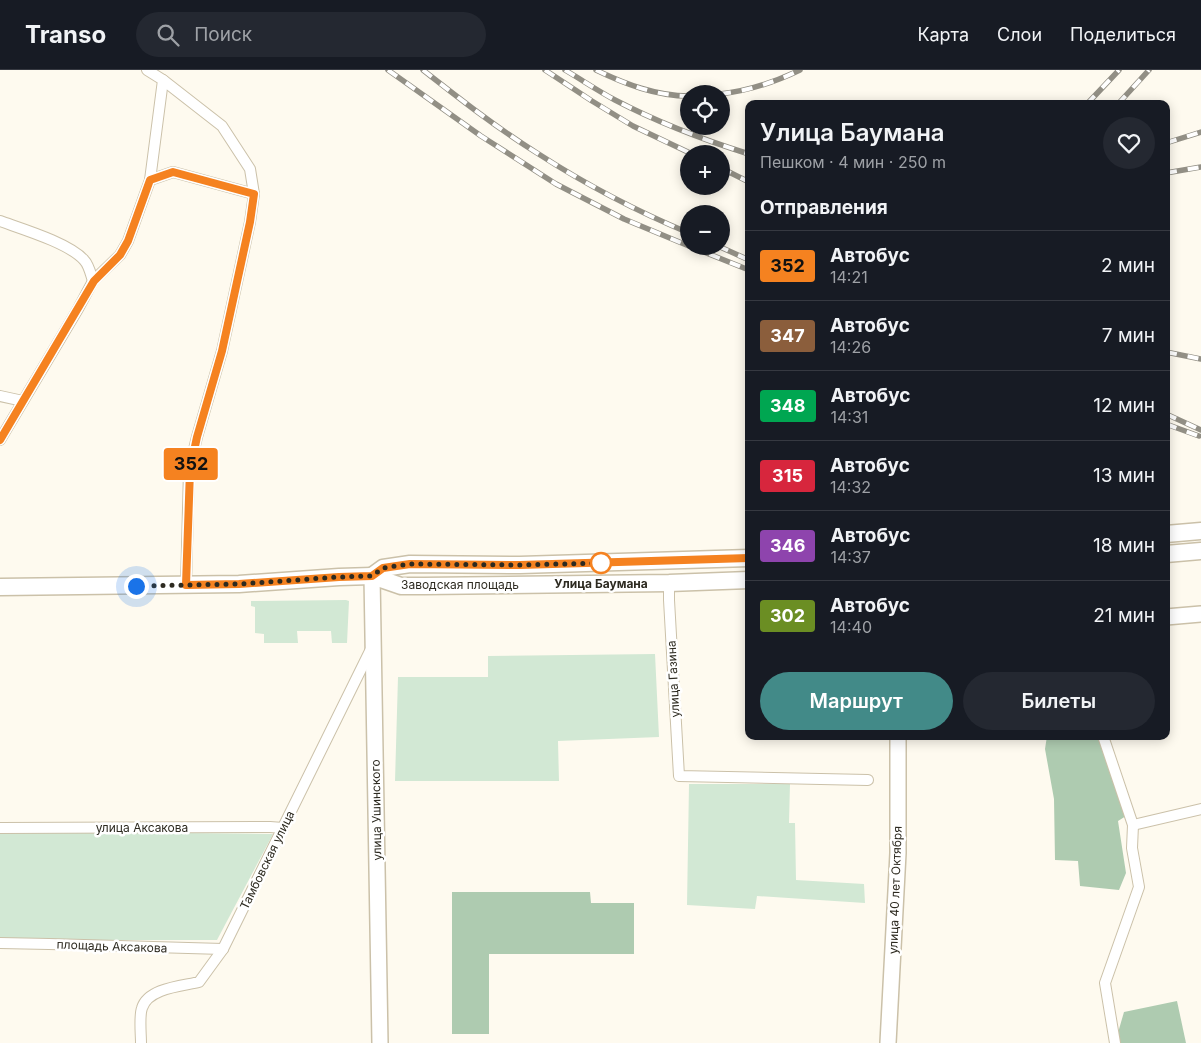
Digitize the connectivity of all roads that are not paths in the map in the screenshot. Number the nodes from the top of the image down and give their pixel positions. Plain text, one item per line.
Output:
1 (147, 70) edge
2 (163, 80) junction
3 (150, 180) junction
4 (254, 194) junction
5 (0, 221) edge
6 (94, 281) junction
7 (0, 396) edge
8 (23, 401) junction
9 (0, 440) edge
10 (1201, 532) edge
11 (1170, 534) edge
12 (1201, 552) edge
13 (1170, 554) edge
14 (745, 558) edge
15 (372, 576) junction
16 (745, 580) edge
17 (669, 583) junction
18 (186, 585) junction
19 (0, 587) edge
20 (1201, 614) edge
21 (1170, 617) edge
22 (373, 644) junction
23 (898, 740) edge
24 (1104, 740) edge
25 (868, 780) dead end
26 (1201, 809) edge
27 (1133, 825) junction
28 (0, 828) edge
29 (283, 828) junction
30 (0, 944) edge
31 (223, 950) junction
32 (141, 1043) edge
33 (380, 1043) edge
34 (888, 1043) edge
35 (1115, 1043) edge

1 - 2 street
2 - 3 street
2 - 4 street
3 - 4 street
3 - 6 street
4 - 18 street
5 - 6 street
6 - 8 street
7 - 8 street
8 - 9 street
10 - 11 main road
12 - 13 main road
14 - 15 main road, Заводская площадь
15 - 17 main road, Заводская площадь
15 - 18 main road
15 - 22 street, улица Ушинского
16 - 17 main road, Заводская площадь
17 - 25 street, улица Газина
18 - 19 main road
20 - 21 street
22 - 29 street, Тамбовская улица
22 - 33 street, улица Ушинского
23 - 34 street, улица 40 лет Октября
24 - 27 street
26 - 27 street
27 - 35 street
28 - 29 street, улица Аксакова
29 - 31 street, Тамбовская улица
30 - 31 street, площадь Аксакова
31 - 32 street, Тамбовская улица

